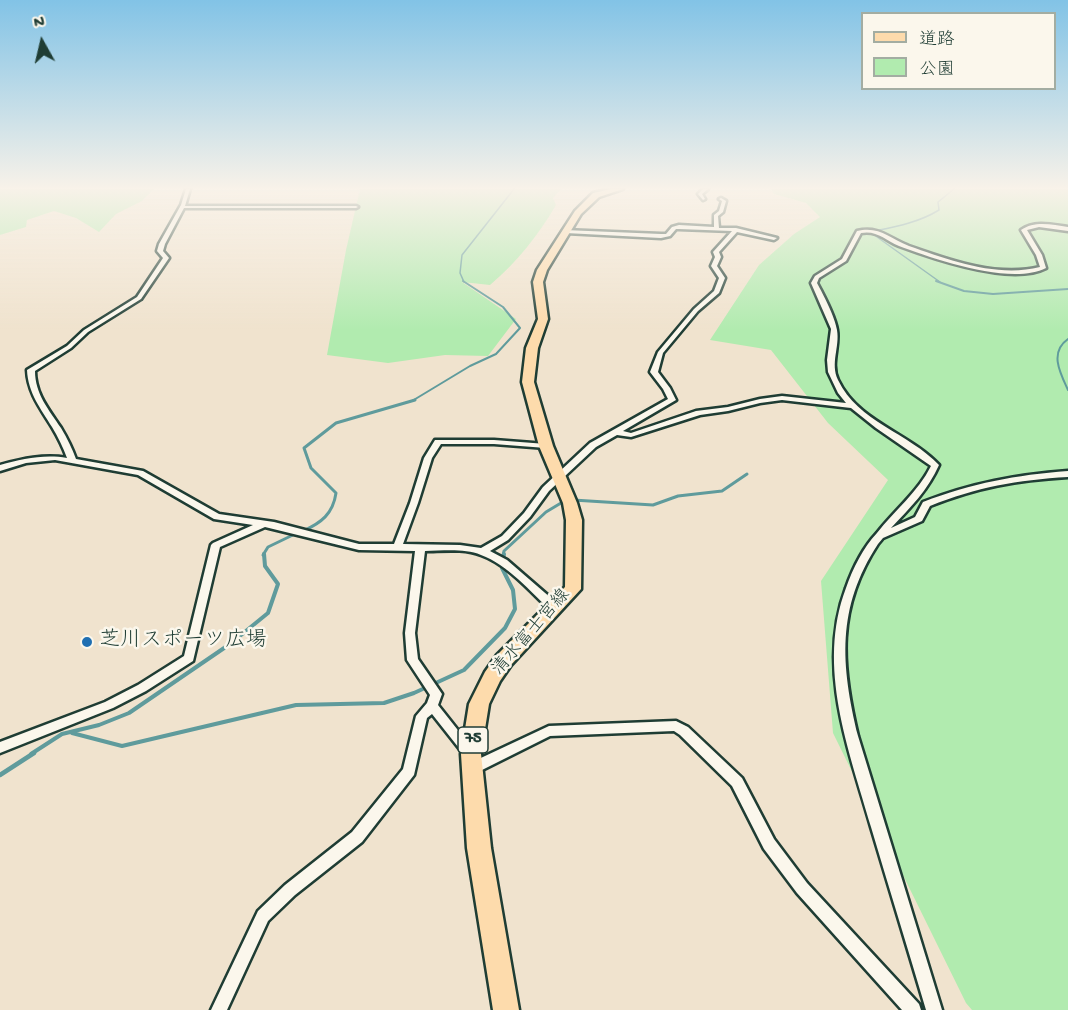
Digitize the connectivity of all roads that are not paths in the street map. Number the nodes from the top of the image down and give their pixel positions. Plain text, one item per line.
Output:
1 (166, 236) edge
2 (563, 236) edge
3 (730, 236) edge
4 (765, 236) edge
5 (857, 236) edge
6 (885, 236) edge
7 (1028, 236) edge
8 (774, 238) dead end
9 (853, 406) junction
10 (616, 432) junction
11 (546, 446) junction
12 (73, 462) junction
13 (0, 468) edge
14 (1068, 474) edge
15 (558, 476) junction
16 (262, 524) junction
17 (878, 537) junction
18 (397, 548) junction
19 (420, 549) junction
20 (482, 551) junction
21 (555, 608) junction
22 (434, 700) junction
23 (0, 748) edge
24 (471, 762) junction
25 (219, 1010) edge
26 (506, 1010) edge
27 (913, 1010) edge
28 (934, 1010) edge

1 - 12 street
2 - 11 main road, 清水富士宮線 / 75
3 - 10 street
4 - 8 street
5 - 9 street
6 - 7 street
9 - 10 street
9 - 17 street
10 - 15 street
11 - 15 main road, 清水富士宮線 / 75
11 - 18 street
12 - 13 street
12 - 16 street
14 - 17 street
15 - 20 street
15 - 21 main road, 清水富士宮線 / 75
16 - 18 street
16 - 23 street
17 - 28 street
18 - 19 street
19 - 20 street
19 - 22 street
20 - 21 street
21 - 24 main road, 清水富士宮線 / 75
22 - 24 street
22 - 25 street
24 - 26 main road, 清水富士宮線 / 75
24 - 27 street

